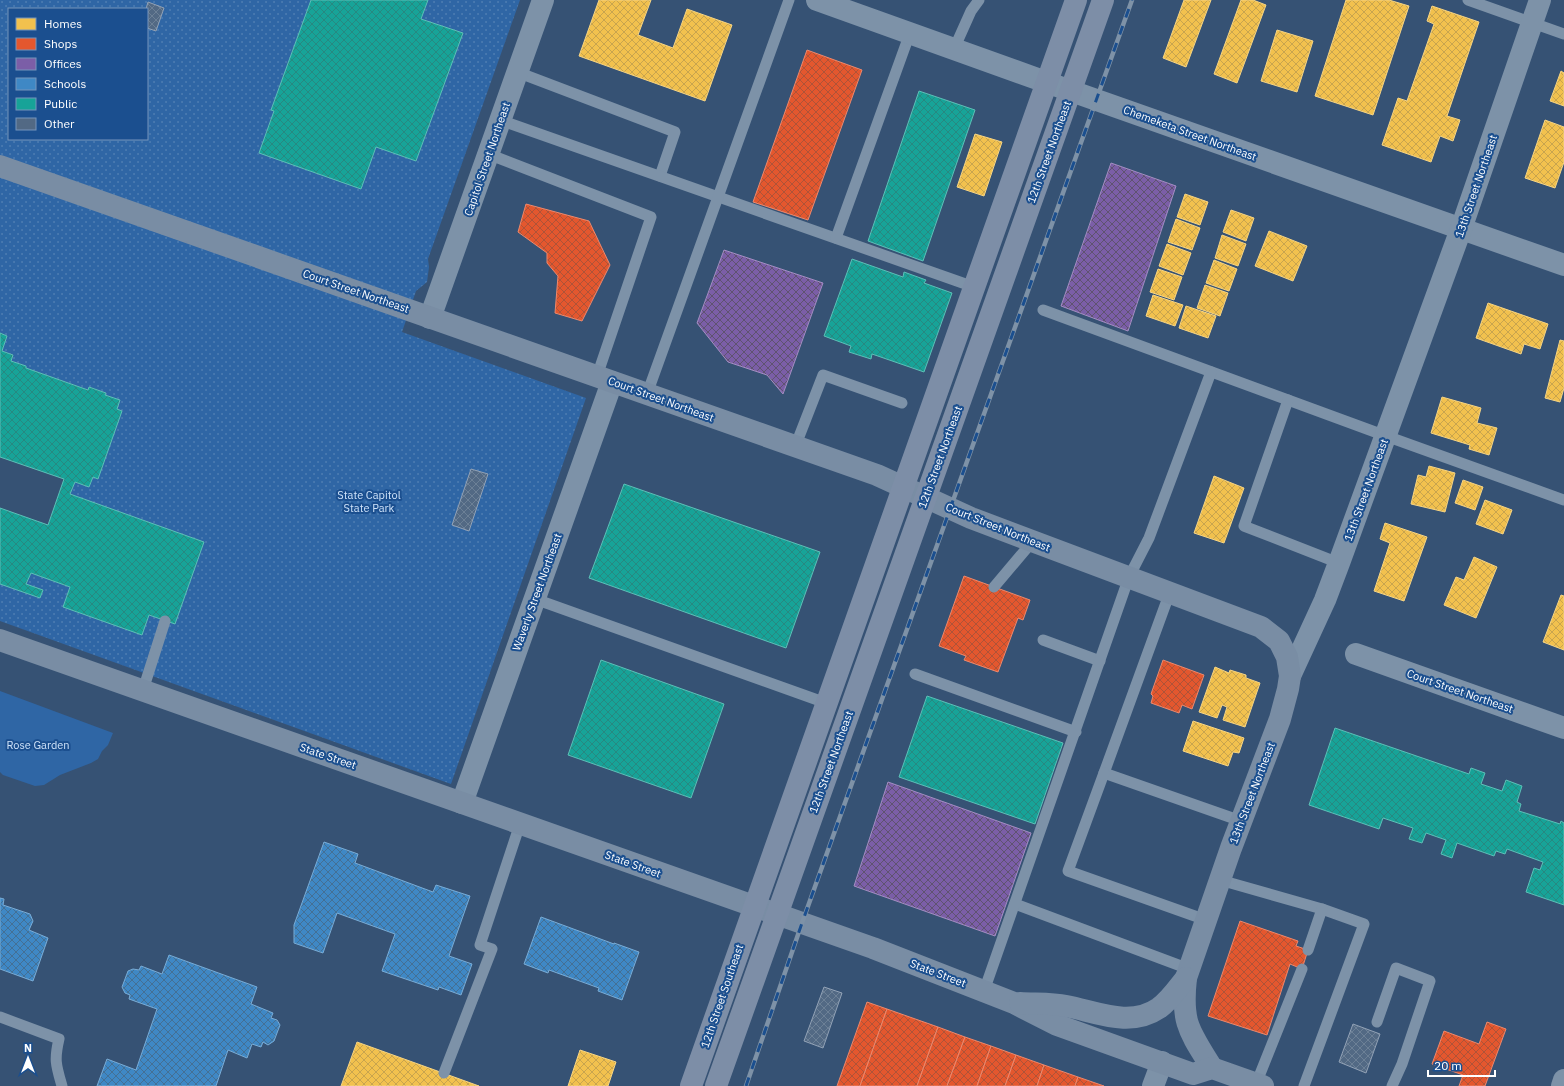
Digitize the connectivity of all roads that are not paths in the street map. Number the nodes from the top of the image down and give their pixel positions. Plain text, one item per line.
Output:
1 (543, 0) edge
2 (789, 0) edge
3 (817, 0) edge
4 (979, 0) edge
5 (1076, 0) edge
6 (1103, 0) edge
7 (1468, 0) edge
8 (1540, 0) edge
9 (1532, 23) junction
10 (910, 33) junction
11 (1564, 34) edge
12 (954, 49) junction
13 (517, 72) junction
14 (1046, 82) junction
15 (1071, 91) junction
16 (500, 120) junction
17 (488, 154) junction
18 (0, 166) edge
19 (660, 176) junction
20 (718, 197) junction
21 (1461, 229) junction
22 (836, 238) junction
23 (1564, 265) edge
24 (974, 288) junction
25 (1043, 310) dead end
26 (430, 318) junction
27 (1211, 372) junction
28 (604, 379) junction
29 (648, 394) junction
30 (1288, 400) junction
31 (902, 403) dead end
32 (1386, 436) junction
33 (795, 447) junction
34 (903, 487) junction
35 (926, 497) junction
36 (1564, 500) edge
37 (1032, 542) junction
38 (1339, 563) junction
39 (1129, 577) junction
40 (994, 587) dead end
41 (1170, 592) junction
42 (535, 599) junction
43 (165, 621) dead end
44 (0, 640) edge
45 (1043, 640) dead end
46 (1356, 654) dead end
47 (1100, 661) junction
48 (915, 674) dead end
49 (1290, 676) junction
50 (143, 690) junction
51 (826, 703) junction
52 (1564, 728) edge
53 (1076, 732) junction
54 (1104, 773) junction
55 (462, 803) junction
56 (1241, 821) junction
57 (520, 824) junction
58 (1220, 880) junction
59 (1015, 904) junction
60 (753, 906) junction
61 (1322, 910) junction
62 (776, 914) junction
63 (1206, 920) junction
64 (1308, 950) dead end
65 (1302, 968) dead end
66 (1188, 973) junction
67 (984, 991) junction
68 (1014, 1003) junction
69 (0, 1017) edge
70 (1376, 1022) dead end
71 (1162, 1062) junction
72 (1212, 1068) junction
73 (444, 1073) dead end
74 (1564, 1080) edge
75 (1259, 1085) edge
76 (62, 1086) edge
77 (691, 1086) edge
78 (716, 1086) edge
79 (1153, 1086) edge
80 (1304, 1086) edge
81 (1392, 1086) edge
82 (1562, 1086) edge

1 - 13 street, Capitol Street Northeast
2 - 20 lane
3 - 10 street, Chemeketa Street Northeast
4 - 12 lane
5 - 14 main road
6 - 15 main road, 12th Street Northeast
7 - 9 lane
8 - 9 street, 13th Street Northeast
9 - 11 lane
9 - 21 street, 13th Street Northeast
10 - 12 street, Chemeketa Street Northeast
10 - 22 lane
12 - 14 street, Chemeketa Street Northeast
13 - 16 street, Capitol Street Northeast
13 - 19 lane
14 - 15 street, Chemeketa Street Northeast
14 - 24 main road
15 - 21 street, Chemeketa Street Northeast
15 - 35 main road, 12th Street Northeast
16 - 17 street, Capitol Street Northeast
16 - 19 lane
17 - 26 street, Capitol Street Northeast
17 - 28 lane
18 - 26 main road, Court Street Northeast
19 - 20 lane
20 - 22 lane
20 - 29 lane
21 - 23 street, Chemeketa Street Northeast
21 - 32 street, 13th Street Northeast
22 - 24 lane
24 - 34 main road
25 - 27 lane
26 - 28 main road, Court Street Northeast
27 - 30 lane
27 - 39 lane
28 - 29 main road, Court Street Northeast
28 - 42 street, Waverly Street Northeast
29 - 33 main road, Court Street Northeast
30 - 32 lane
30 - 38 lane
31 - 33 lane
32 - 36 lane
32 - 38 street, 13th Street Northeast
33 - 34 main road, Court Street Northeast
34 - 35 main road, Court Street Northeast
34 - 51 main road
35 - 37 main road, Court Street Northeast
35 - 62 main road, 12th Street Northeast
37 - 39 main road, Court Street Northeast
37 - 40 lane
38 - 49 street, 13th Street Northeast
39 - 41 main road, Court Street Northeast
39 - 47 lane
41 - 49 main road, Court Street Northeast
41 - 54 lane
42 - 51 lane
42 - 55 street, Waverly Street Northeast
43 - 50 lane
44 - 50 main road, State Street
45 - 47 lane
46 - 52 street, Court Street Northeast
47 - 53 lane
48 - 53 lane
49 - 56 main road, 13th Street Northeast
50 - 55 main road, State Street
51 - 60 main road
53 - 59 lane
54 - 56 lane
54 - 63 lane
55 - 57 main road, State Street
56 - 58 main road, 13th Street Northeast
57 - 60 main road, State Street
57 - 73 lane
58 - 61 lane
58 - 63 main road, 13th Street Northeast
59 - 66 lane
59 - 67 lane
60 - 62 main road, State Street
60 - 77 main road, 12th Street Southeast
61 - 64 lane
61 - 80 lane
62 - 67 main road, State Street
62 - 78 main road
63 - 66 main road, 13th Street Northeast
65 - 75 lane
66 - 68 main road
66 - 72 main road
67 - 68 main road, State Street
68 - 71 main road, State Street
69 - 76 lane
70 - 81 lane
71 - 72 main road, State Street
71 - 79 street
72 - 75 main road
74 - 82 street

